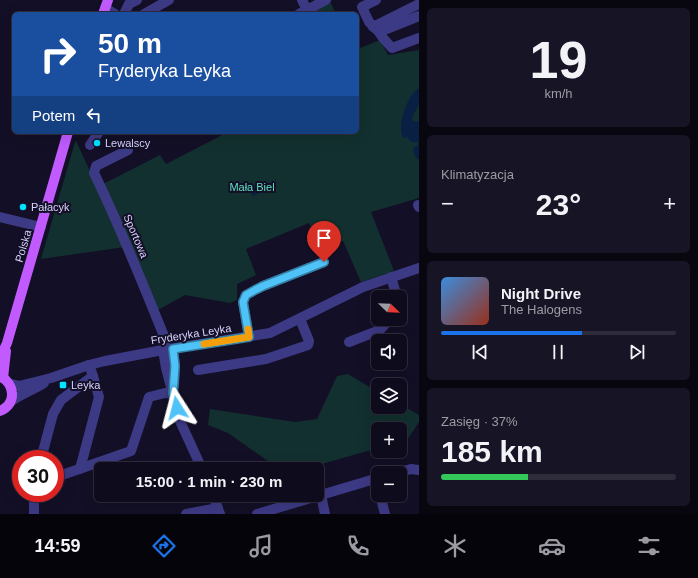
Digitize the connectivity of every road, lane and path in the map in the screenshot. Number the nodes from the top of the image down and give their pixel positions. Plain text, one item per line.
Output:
1 (136, 0) edge
2 (168, 0) edge
3 (302, 0) edge
4 (326, 0) edge
5 (376, 0) edge
6 (358, 4) edge
7 (419, 4) edge
8 (125, 12) edge
9 (147, 12) edge
10 (303, 12) edge
11 (419, 16) edge
12 (376, 29) junction
13 (419, 38) edge
14 (67, 134) edge
15 (98, 134) edge
16 (90, 146) dead end
17 (128, 150) dead end
18 (0, 216) edge
19 (41, 227) junction
20 (324, 262) dead end
21 (419, 268) edge
22 (391, 277) junction
23 (395, 290) edge
24 (300, 319) junction
25 (384, 326) edge
26 (249, 337) junction
27 (3, 342) edge
28 (350, 342) dead end
29 (168, 350) junction
30 (0, 358) edge
31 (89, 365) junction
32 (198, 370) dead end
33 (92, 376) junction
34 (51, 378) junction
35 (4, 379) edge
36 (173, 394) junction
37 (10, 402) junction
38 (0, 411) edge
39 (43, 450) edge
40 (199, 462) edge
41 (80, 469) junction
42 (407, 470) edge
43 (419, 470) edge
44 (64, 474) edge
45 (371, 480) edge
46 (324, 494) edge
47 (34, 502) edge
48 (297, 502) edge
49 (322, 502) edge
50 (382, 502) edge
51 (219, 511) edge
52 (34, 514) edge
53 (186, 514) edge
54 (257, 514) edge
55 (325, 514) edge
56 (385, 514) edge

1 - 8 street
2 - 9 street
3 - 10 street
4 - 10 street
5 - 6 street
6 - 12 street
7 - 12 street
11 - 12 street
12 - 13 street
14 - 19 main road, Polska
15 - 16 street
17 - 29 street, Sportowa
18 - 19 street
19 - 27 main road, Polska
20 - 26 street
21 - 22 street, Fryderyka Leyka
22 - 23 street
22 - 24 street, Fryderyka Leyka
24 - 26 street, Fryderyka Leyka
24 - 32 street
25 - 28 street
26 - 29 street, Fryderyka Leyka
27 - 30 main road, Polska
27 - 35 main road, Polska
29 - 31 street, Fryderyka Leyka
29 - 36 street, Sportowa
31 - 33 street
31 - 34 street, Fryderyka Leyka
33 - 39 street
33 - 41 street
34 - 35 street, Fryderyka Leyka
34 - 37 street, Fryderyka Leyka
35 - 37 main road, Polska
36 - 40 street, Sportowa
36 - 41 street
37 - 38 main road
41 - 44 street
42 - 43 street
45 - 46 street
47 - 52 street
48 - 54 street
49 - 55 street
50 - 56 street
51 - 53 street

